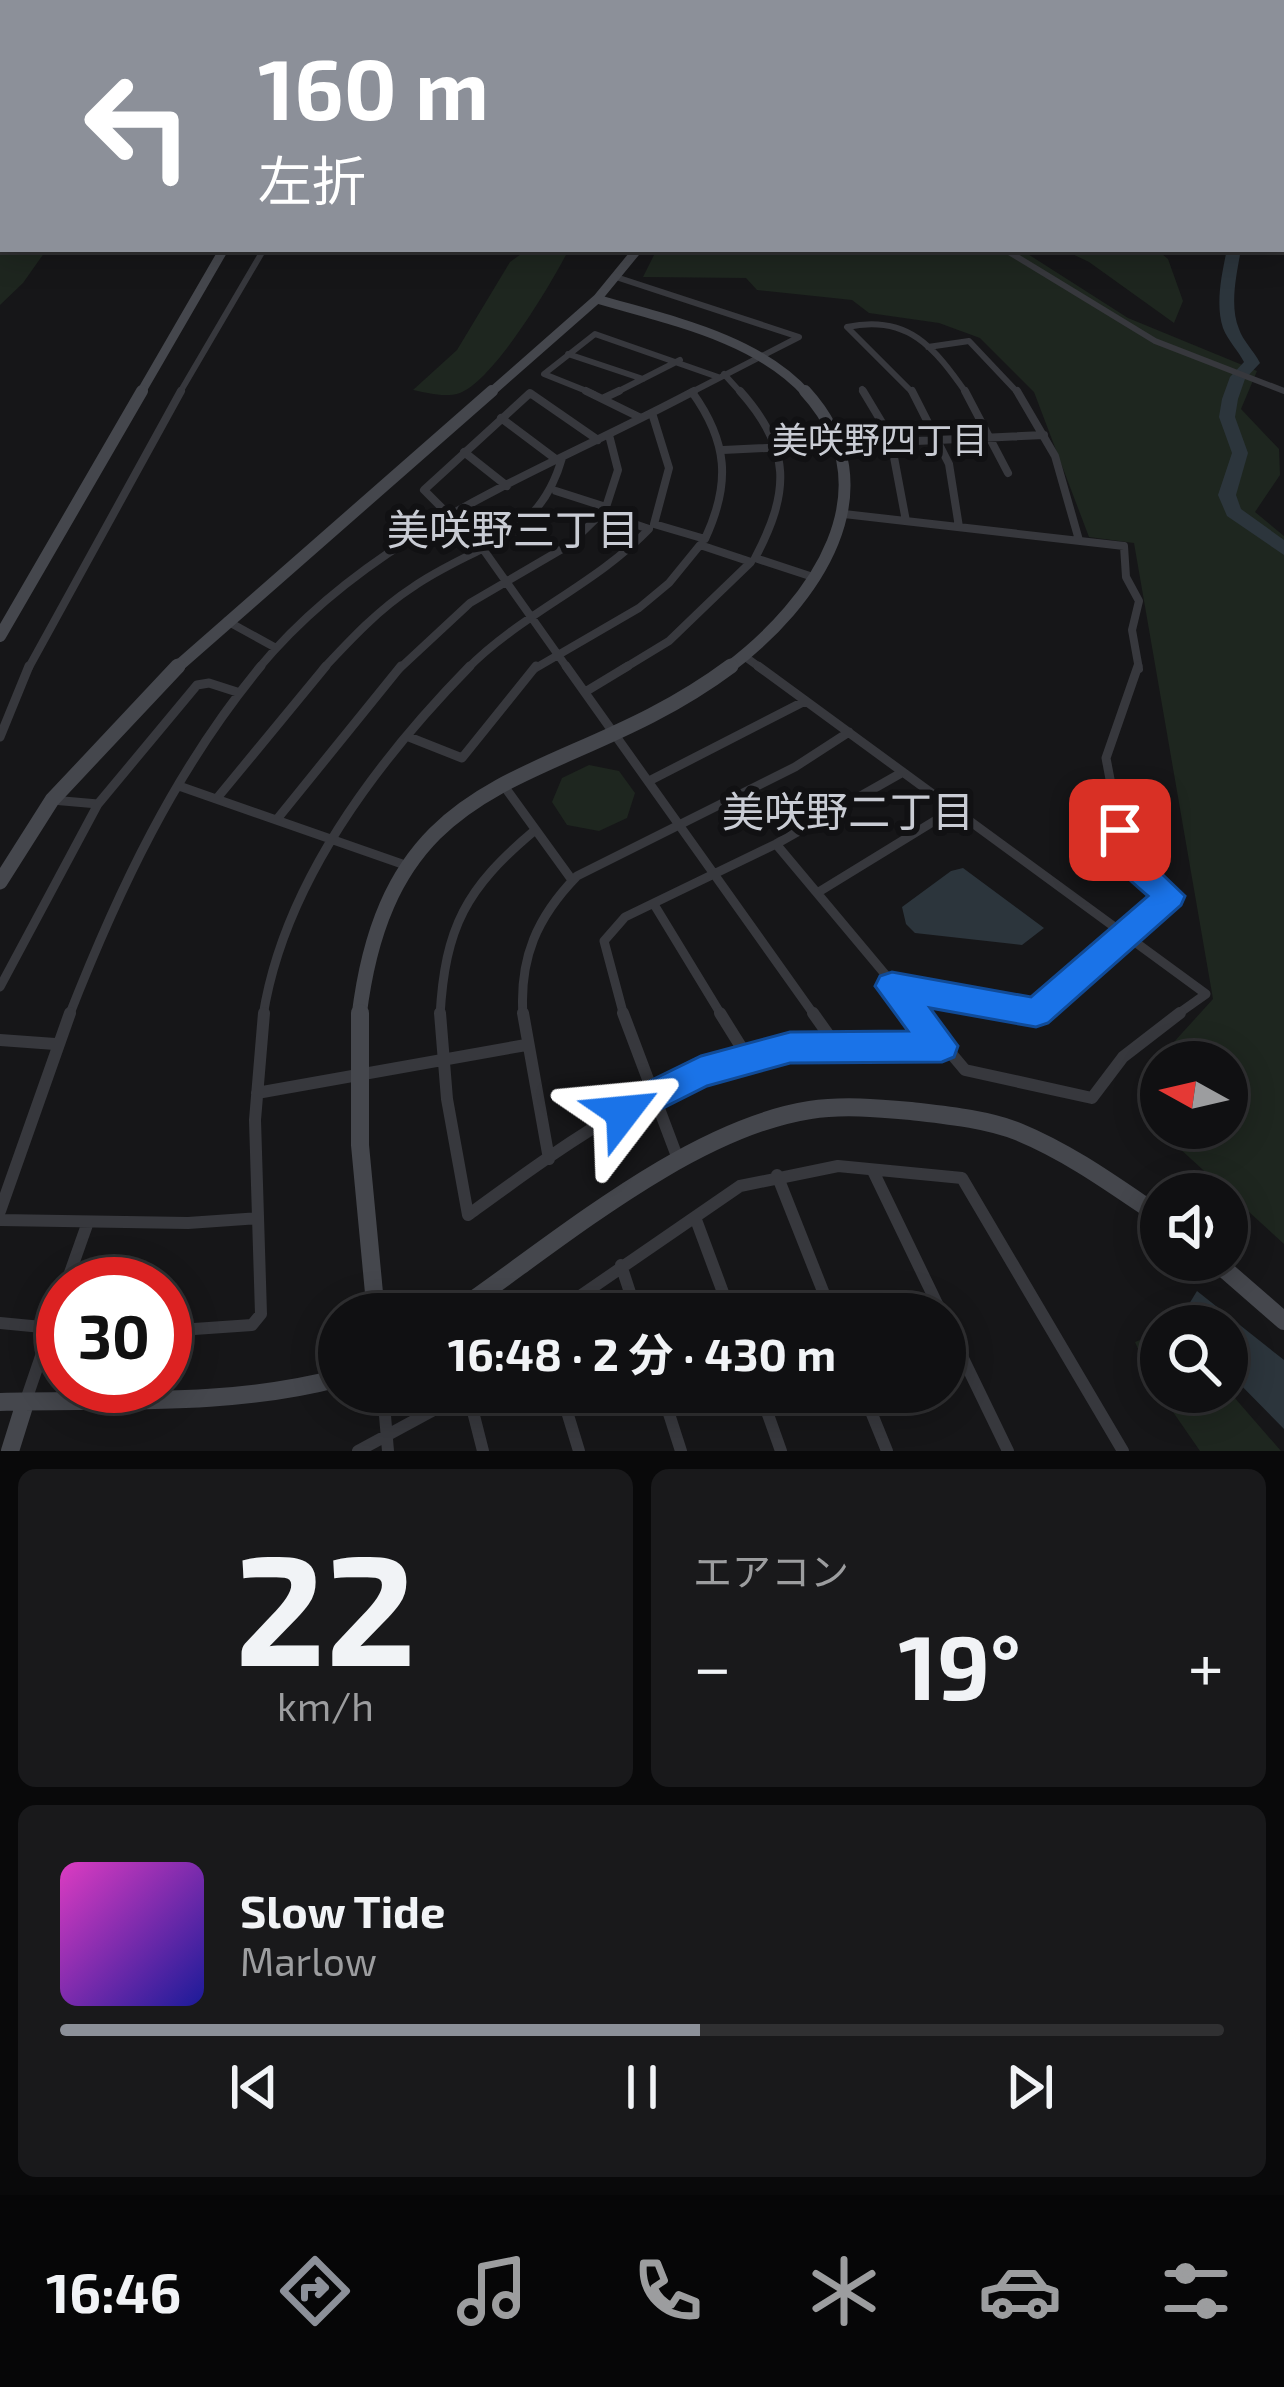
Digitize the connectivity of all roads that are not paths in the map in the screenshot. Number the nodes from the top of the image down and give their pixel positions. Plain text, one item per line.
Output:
1 (222, 252) edge
2 (262, 252) edge
3 (636, 252) edge
4 (1009, 252) edge
5 (619, 278) junction
6 (597, 299) junction
7 (928, 347) junction
8 (568, 354) junction
9 (759, 356) junction
10 (680, 360) junction
11 (721, 376) junction
12 (643, 379) junction
13 (862, 389) dead end
14 (1284, 391) edge
15 (692, 392) junction
16 (604, 398) junction
17 (652, 413) junction
18 (501, 418) junction
19 (641, 418) junction
20 (609, 435) junction
21 (1044, 435) junction
22 (992, 437) junction
23 (598, 440) junction
24 (941, 440) junction
25 (892, 442) junction
26 (837, 445) junction
27 (779, 448) junction
28 (723, 450) junction
29 (464, 452) junction
30 (560, 459) junction
31 (1008, 473) dead end
32 (506, 486) junction
33 (556, 491) junction
34 (604, 510) junction
35 (844, 514) junction
36 (452, 516) junction
37 (906, 520) junction
38 (652, 526) junction
39 (959, 527) junction
40 (1079, 540) junction
41 (702, 542) junction
42 (483, 549) junction
43 (753, 560) junction
44 (816, 578) junction
45 (508, 583) junction
46 (532, 617) junction
47 (227, 621) junction
48 (0, 636) edge
49 (276, 649) junction
50 (554, 653) junction
51 (744, 656) junction
52 (237, 692) junction
53 (585, 692) junction
54 (805, 701) junction
55 (850, 732) junction
56 (615, 733) junction
57 (0, 737) edge
58 (409, 737) junction
59 (903, 772) junction
60 (649, 781) junction
61 (179, 785) junction
62 (504, 786) junction
63 (218, 797) junction
64 (52, 800) junction
65 (98, 804) junction
66 (954, 809) junction
67 (278, 818) junction
68 (680, 825) junction
69 (534, 831) junction
70 (334, 839) junction
71 (776, 844) junction
72 (405, 865) junction
73 (715, 873) junction
74 (572, 880) junction
75 (0, 882) edge
76 (817, 893) junction
77 (655, 906) junction
78 (1125, 934) junction
79 (892, 986) junction
80 (0, 987) edge
81 (0, 1040) edge
82 (55, 1044) junction
83 (835, 1044) junction
84 (526, 1045) junction
85 (942, 1046) junction
86 (748, 1058) junction
87 (444, 1060) junction
88 (357, 1075) junction
89 (257, 1093) junction
90 (653, 1093) junction
91 (549, 1160) junction
92 (678, 1160) junction
93 (873, 1171) junction
94 (777, 1175) junction
95 (1140, 1203) edge
96 (0, 1215) edge
97 (695, 1217) junction
98 (258, 1218) junction
99 (88, 1222) junction
100 (75, 1257) edge
101 (621, 1265) junction
102 (1238, 1281) edge
103 (374, 1293) edge
104 (484, 1293) edge
105 (583, 1293) edge
106 (630, 1293) edge
107 (723, 1293) edge
108 (824, 1293) edge
109 (931, 1293) edge
110 (1284, 1321) edge
111 (0, 1323) edge
112 (36, 1327) edge
113 (192, 1330) edge
114 (966, 1364) edge
115 (36, 1377) edge
116 (318, 1382) edge
117 (0, 1402) edge
118 (25, 1403) junction
119 (385, 1413) edge
120 (435, 1413) edge
121 (473, 1413) edge
122 (567, 1413) edge
123 (669, 1413) edge
124 (768, 1413) edge
125 (872, 1413) edge
126 (387, 1444) edge
127 (10, 1451) edge
128 (358, 1451) edge
129 (483, 1451) edge
130 (579, 1451) edge
131 (681, 1451) edge
132 (782, 1451) edge
133 (887, 1451) edge
134 (1008, 1451) edge
135 (1123, 1451) edge

1 - 48 street
2 - 57 street
3 - 5 street
4 - 14 street
5 - 6 street
5 - 9 street
6 - 9 street
6 - 47 street
7 - 21 street
7 - 22 street
7 - 24 street
8 - 10 street
8 - 12 street
8 - 16 street
9 - 11 street
9 - 26 street
10 - 11 street
10 - 12 street
11 - 15 street
11 - 27 street
12 - 16 street
13 - 25 street
15 - 17 street
15 - 28 street
16 - 19 street
17 - 19 street
17 - 38 street
18 - 23 street
18 - 29 street
18 - 30 street
19 - 20 street
20 - 23 street
20 - 34 street
21 - 22 street
21 - 40 street
22 - 24 street
22 - 31 street
23 - 30 street
24 - 25 street
24 - 39 street
25 - 26 street
25 - 37 street
26 - 27 street
26 - 35 street
27 - 28 street
27 - 43 street
28 - 41 street
29 - 32 street
29 - 36 street
30 - 32 street
30 - 33 street
32 - 36 street
33 - 34 street
33 - 42 street
34 - 38 street
34 - 45 street
35 - 37 street
35 - 44 street
36 - 42 street
36 - 49 street
37 - 39 street
38 - 41 street
38 - 46 street
39 - 40 street
40 - 78 street
41 - 43 street
41 - 50 street
42 - 45 street
42 - 63 street
43 - 44 street
43 - 53 street
44 - 51 street
45 - 46 street
45 - 67 street
46 - 50 street
46 - 58 street
47 - 49 street
47 - 64 street
49 - 52 street
50 - 53 street
50 - 58 street
51 - 54 street
51 - 56 street
52 - 61 street
52 - 65 street
53 - 56 street
54 - 55 street
54 - 60 street
55 - 59 street
55 - 68 street
56 - 60 street
56 - 62 street
58 - 70 street
59 - 66 street
59 - 71 street
60 - 68 street
61 - 63 street
61 - 82 street
62 - 69 street
62 - 72 street
63 - 67 street
64 - 65 street
64 - 75 street
65 - 80 street
66 - 76 street
66 - 78 street
67 - 70 street
68 - 73 street
68 - 74 street
69 - 74 street
69 - 87 street
70 - 72 street
70 - 89 street
71 - 73 street
71 - 76 street
72 - 88 street
73 - 77 street
73 - 83 street
74 - 84 street
76 - 79 street
77 - 86 street
77 - 90 street
78 - 79 street
78 - 85 street
79 - 85 street
81 - 82 street
82 - 96 street
83 - 85 street
83 - 86 street
84 - 87 street
84 - 91 street
86 - 90 street
87 - 88 street
87 - 91 street
88 - 89 street
88 - 103 street
89 - 98 street
90 - 91 street
90 - 92 street
92 - 95 street
92 - 104 street
93 - 94 street
93 - 109 street
93 - 135 street
94 - 97 street
94 - 108 street
96 - 99 street
97 - 101 street
97 - 107 street
98 - 99 street
98 - 113 street
99 - 100 street
101 - 105 street
101 - 106 street
102 - 110 street
111 - 112 street
114 - 134 street
115 - 118 street
116 - 118 street
117 - 118 street
118 - 127 street
119 - 126 street
120 - 126 street
121 - 129 street
122 - 130 street
123 - 131 street
124 - 132 street
125 - 133 street
126 - 128 street

